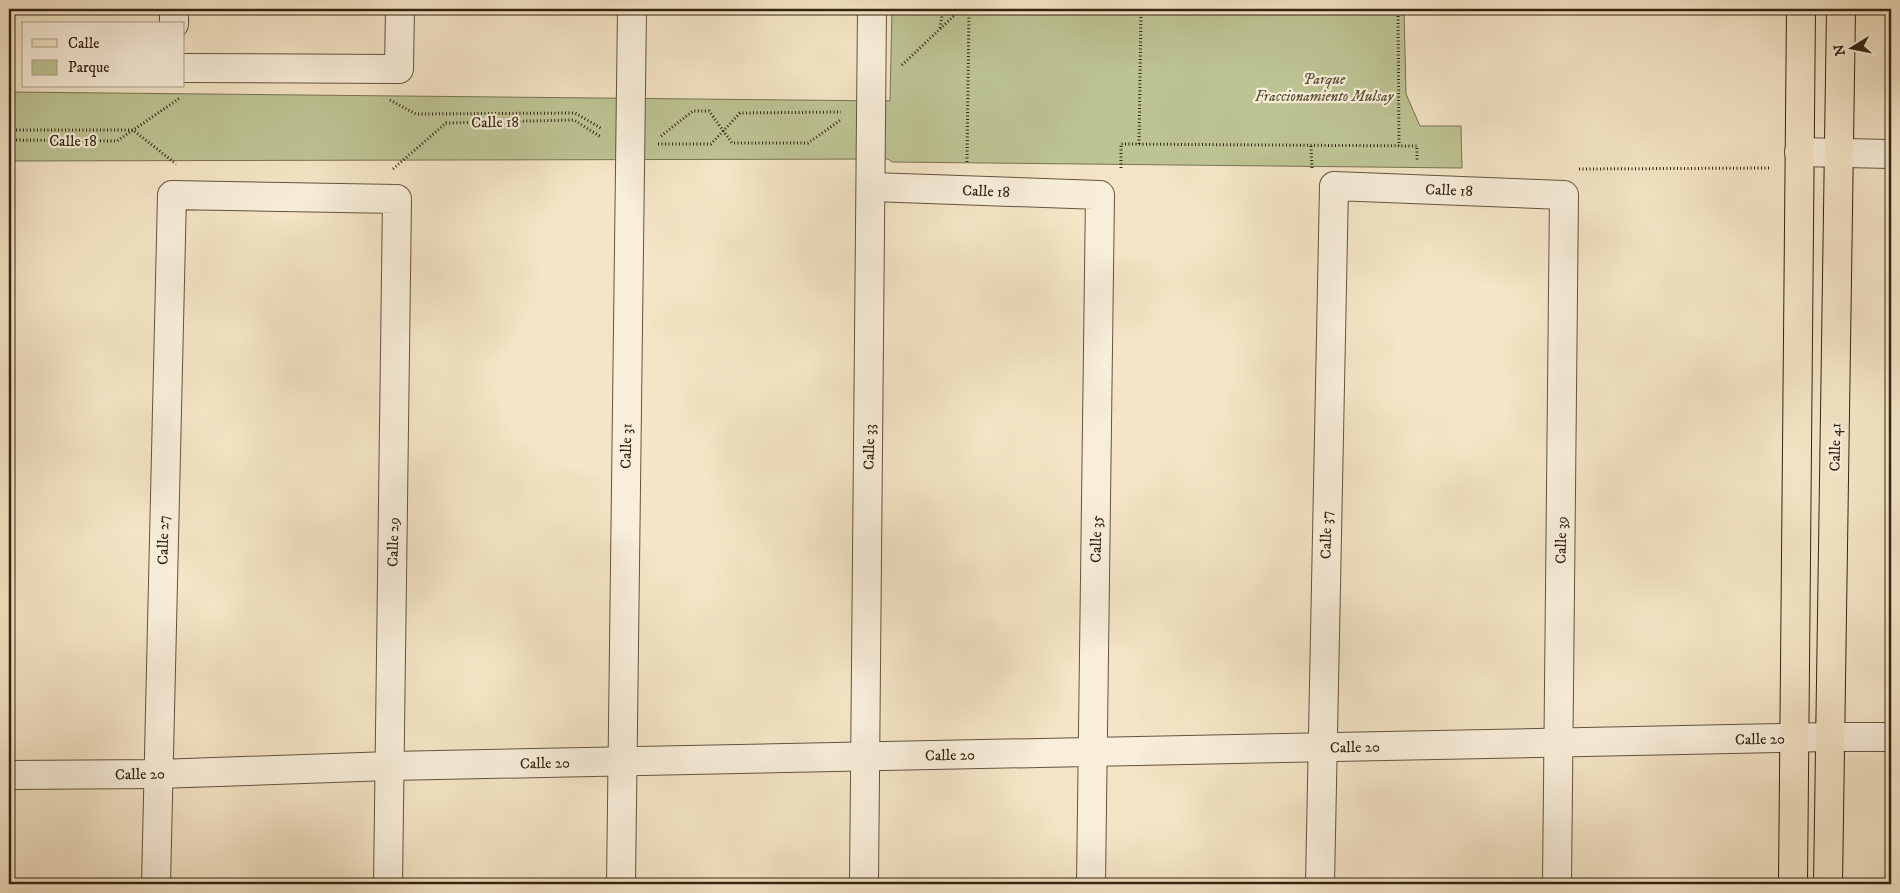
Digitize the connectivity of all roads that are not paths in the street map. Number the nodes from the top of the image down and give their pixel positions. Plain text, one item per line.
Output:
1 (174, 9) edge
2 (400, 9) edge
3 (632, 9) edge
4 (872, 9) edge
5 (1801, 9) edge
6 (1841, 9) edge
7 (174, 22) edge
8 (185, 68) edge
9 (1799, 152) junction
10 (1839, 153) junction
11 (1891, 154) edge
12 (1323, 178) joint
13 (872, 188) junction
14 (172, 195) joint
15 (1100, 195) joint
16 (1564, 195) joint
17 (1831, 736) junction
18 (1891, 737) edge
19 (1794, 738) junction
20 (1559, 743) junction
21 (1322, 748) junction
22 (1094, 752) junction
23 (866, 756) junction
24 (622, 761) junction
25 (390, 766) junction
26 (158, 774) junction
27 (9, 775) edge
28 (156, 884) edge
29 (388, 884) edge
30 (621, 884) edge
31 (864, 884) edge
32 (1091, 884) edge
33 (1320, 884) edge
34 (1557, 884) edge
35 (1792, 884) edge
36 (1828, 884) edge

1 - 7 street
2 - 8 street
3 - 24 street, Calle 31
4 - 13 street, Calle 33
5 - 9 main road
6 - 10 main road, Calle 41
9 - 10 street
9 - 19 main road
10 - 11 street
10 - 17 main road, Calle 41
12 - 16 street, Calle 18
12 - 21 street, Calle 37
13 - 15 street, Calle 18
13 - 23 street, Calle 33
14 - 25 street, Calle 29
14 - 26 street, Calle 27
15 - 22 street, Calle 35
16 - 20 street, Calle 39
17 - 18 street, Calle 20
17 - 19 street, Calle 20
17 - 36 main road, Calle 41
19 - 20 street, Calle 20
19 - 35 main road
20 - 21 street, Calle 20
20 - 34 street, Calle 39
21 - 22 street, Calle 20
21 - 33 street, Calle 37
22 - 23 street, Calle 20
22 - 32 street, Calle 35
23 - 24 street, Calle 20
23 - 31 street, Calle 33
24 - 25 street, Calle 20
24 - 30 street, Calle 31
25 - 26 street, Calle 20
25 - 29 street, Calle 29
26 - 27 street, Calle 20
26 - 28 street, Calle 27

